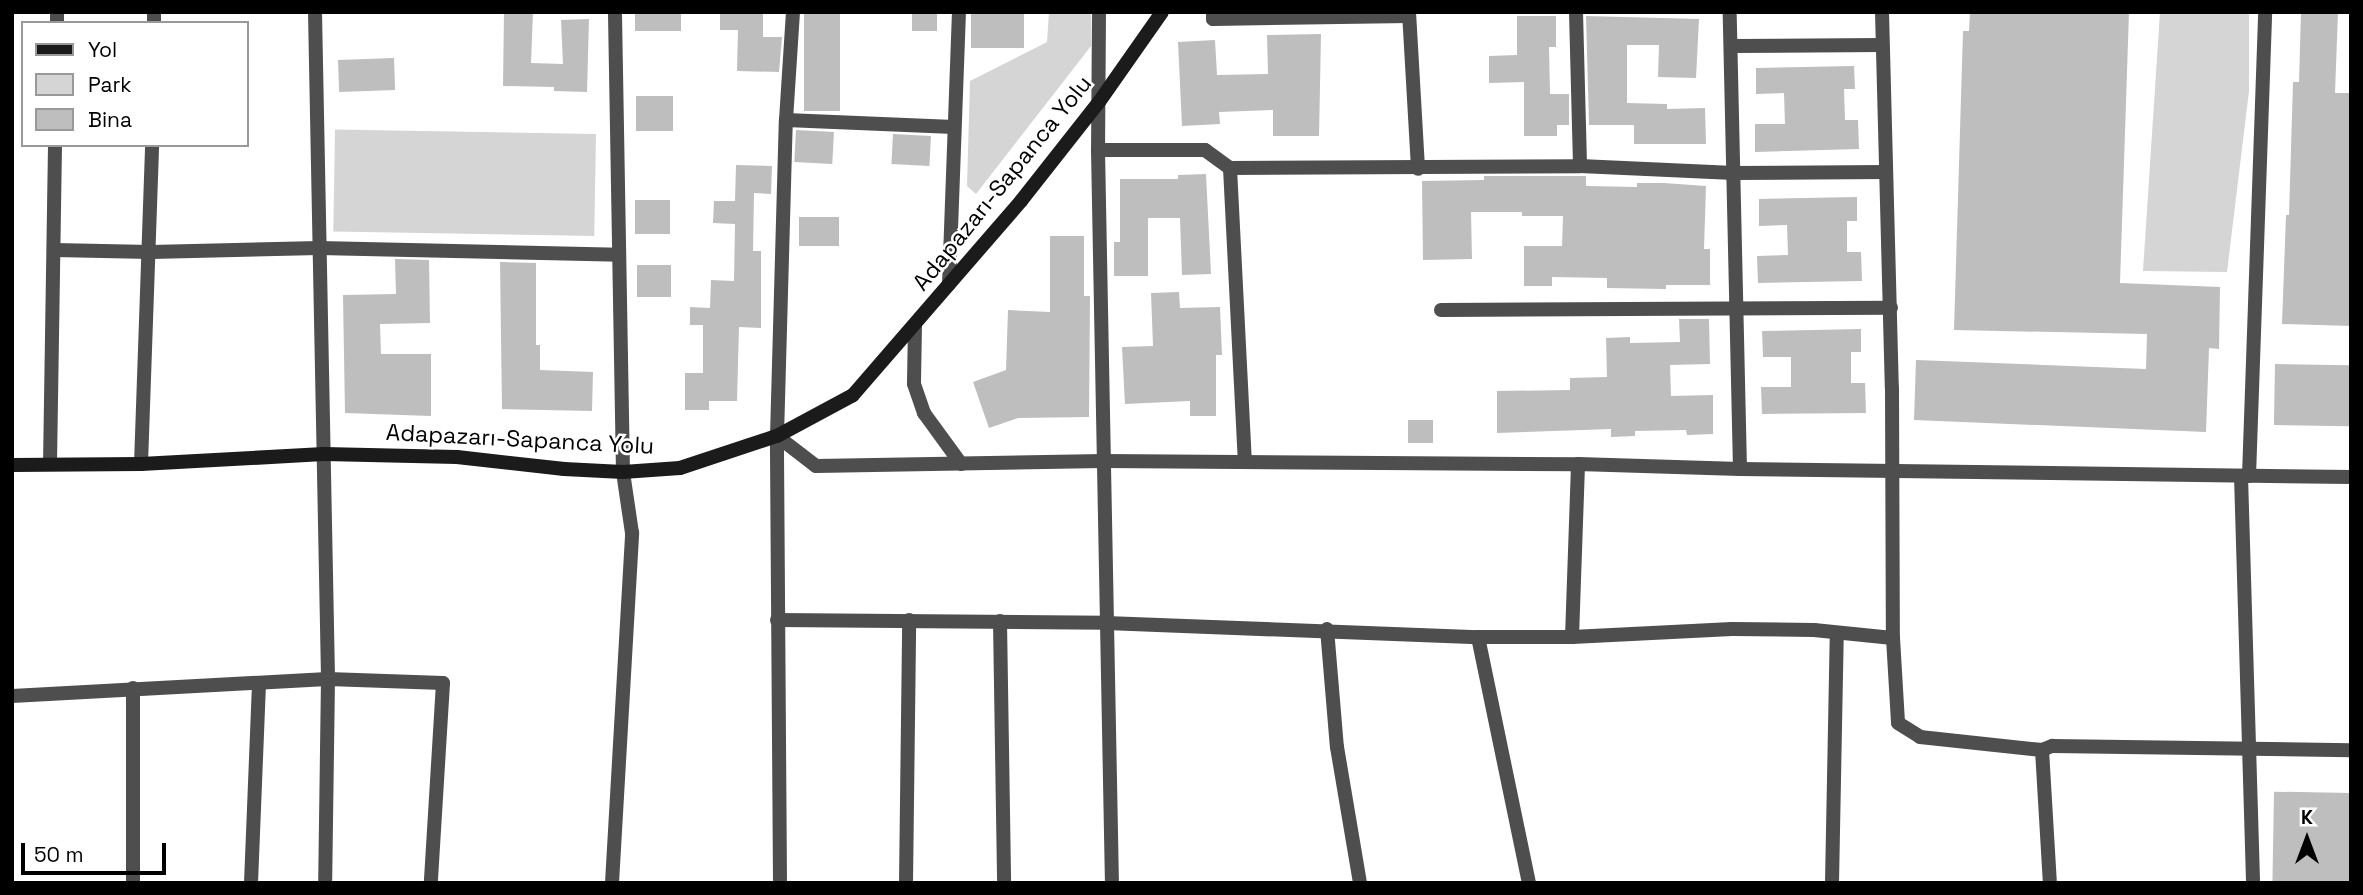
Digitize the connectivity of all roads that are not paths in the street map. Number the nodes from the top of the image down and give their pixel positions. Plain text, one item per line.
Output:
1 (315, 12) edge
2 (615, 12) edge
3 (793, 12) edge
4 (959, 12) edge
5 (1099, 12) edge
6 (1162, 12) edge
7 (1213, 12) edge
8 (1576, 12) edge
9 (1730, 12) edge
10 (1882, 12) edge
11 (2265, 12) edge
12 (1409, 14) edge
13 (1882, 45) junction
14 (1731, 46) junction
15 (1099, 102) junction
16 (786, 120) junction
17 (954, 127) junction
18 (55, 147) edge
19 (152, 147) edge
20 (1098, 150) junction
21 (1580, 166) junction
22 (1230, 168) junction
23 (1418, 169) junction
24 (1886, 172) junction
25 (1734, 173) junction
26 (319, 248) junction
27 (54, 250) junction
28 (151, 252) junction
29 (619, 255) junction
30 (949, 284) junction
31 (1891, 308) junction
32 (1441, 310) dead end
33 (1739, 310) junction
34 (915, 325) junction
35 (777, 436) junction
36 (324, 454) junction
37 (1103, 461) junction
38 (1245, 462) junction
39 (12, 464) edge
40 (50, 464) junction
41 (141, 464) junction
42 (961, 464) junction
43 (1578, 464) junction
44 (1740, 469) junction
45 (623, 472) junction
46 (1891, 472) junction
47 (2245, 476) junction
48 (2351, 477) edge
49 (909, 620) junction
50 (777, 621) junction
51 (1000, 621) junction
52 (1106, 623) junction
53 (1327, 629) junction
54 (1837, 633) junction
55 (1478, 637) junction
56 (1572, 637) junction
57 (1893, 638) junction
58 (328, 679) junction
59 (259, 683) junction
60 (133, 688) junction
61 (12, 696) edge
62 (2042, 750) junction
63 (2351, 750) edge
64 (2249, 751) junction
65 (431, 881) edge
66 (133, 883) edge
67 (251, 883) edge
68 (325, 883) edge
69 (612, 883) edge
70 (780, 883) edge
71 (906, 883) edge
72 (1004, 883) edge
73 (1112, 883) edge
74 (1360, 883) edge
75 (1529, 883) edge
76 (1832, 883) edge
77 (2050, 883) edge
78 (2253, 883) edge

1 - 26 street
2 - 29 street
3 - 16 street
4 - 17 street
5 - 15 street
6 - 15 main road, Adapazarı-Sapanca Yolu
7 - 12 street
8 - 21 street
9 - 14 street
10 - 13 street
11 - 47 street
12 - 23 street
13 - 14 street
13 - 24 street
14 - 25 street
15 - 20 street
15 - 30 main road, Adapazarı-Sapanca Yolu
16 - 17 street
16 - 35 street
17 - 30 street
18 - 27 street
19 - 28 street
20 - 22 street
20 - 37 street
21 - 23 street
21 - 25 street
22 - 23 street
22 - 38 street
24 - 25 street
24 - 31 street
25 - 33 street
26 - 28 street
26 - 29 street
26 - 36 street
27 - 28 street
27 - 40 street
28 - 41 street
29 - 45 street
30 - 34 main road, Adapazarı-Sapanca Yolu
31 - 33 street
31 - 46 street
32 - 33 street
33 - 44 street
34 - 35 main road, Adapazarı-Sapanca Yolu
34 - 42 street
35 - 42 street
35 - 45 main road, Adapazarı-Sapanca Yolu
35 - 50 street
36 - 41 main road, Adapazarı-Sapanca Yolu
36 - 45 main road, Adapazarı-Sapanca Yolu
36 - 58 street
37 - 38 street
37 - 42 street
37 - 52 street
38 - 43 street
39 - 40 main road, Adapazarı-Sapanca Yolu
40 - 41 main road, Adapazarı-Sapanca Yolu
43 - 44 street
43 - 56 street
44 - 46 street
45 - 69 street
46 - 47 street
46 - 57 street
47 - 48 street
47 - 64 street
49 - 50 street
49 - 51 street
49 - 71 street
50 - 70 street
51 - 52 street
51 - 72 street
52 - 53 street
52 - 73 street
53 - 55 street
53 - 74 street
54 - 56 street
54 - 57 street
54 - 76 street
55 - 56 street
55 - 75 street
57 - 62 street
58 - 59 street
58 - 65 street
58 - 68 street
59 - 60 street
59 - 67 street
60 - 61 street
60 - 66 street
62 - 64 street
62 - 77 street
63 - 64 street
64 - 78 street

